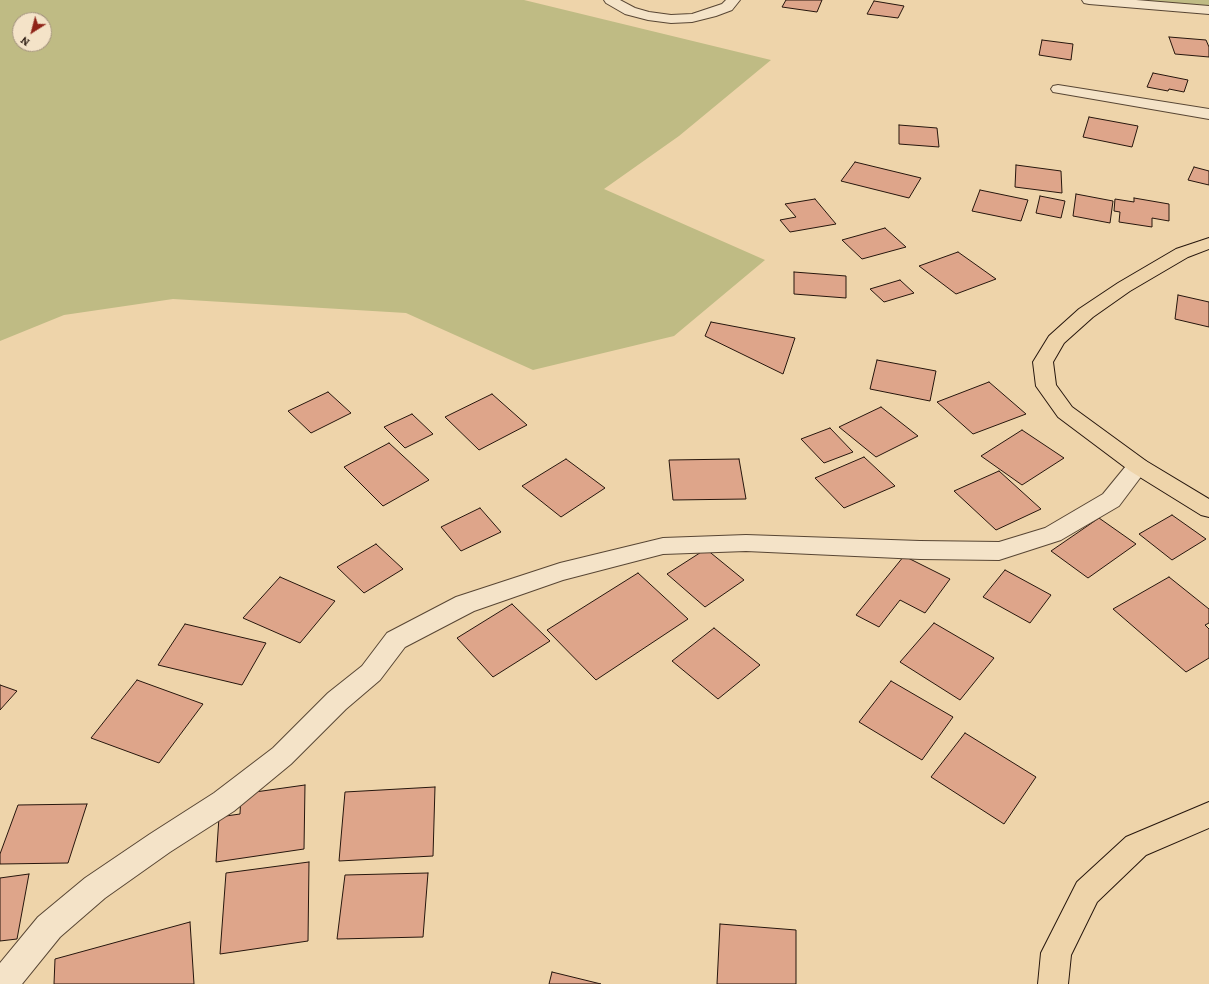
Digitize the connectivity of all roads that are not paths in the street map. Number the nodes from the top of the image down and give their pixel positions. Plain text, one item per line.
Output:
1 (611, 0) edge
2 (733, 0) edge
3 (1089, 0) edge
4 (1209, 10) edge
5 (1058, 89) dead end
6 (1209, 114) edge
7 (1209, 243) edge
8 (1138, 466) junction
9 (1209, 509) edge
10 (1209, 815) edge
11 (5, 984) edge
12 (1053, 984) edge

1 - 2 street
3 - 4 street
5 - 6 street
7 - 8 main road
8 - 9 main road
8 - 11 street
10 - 12 main road

